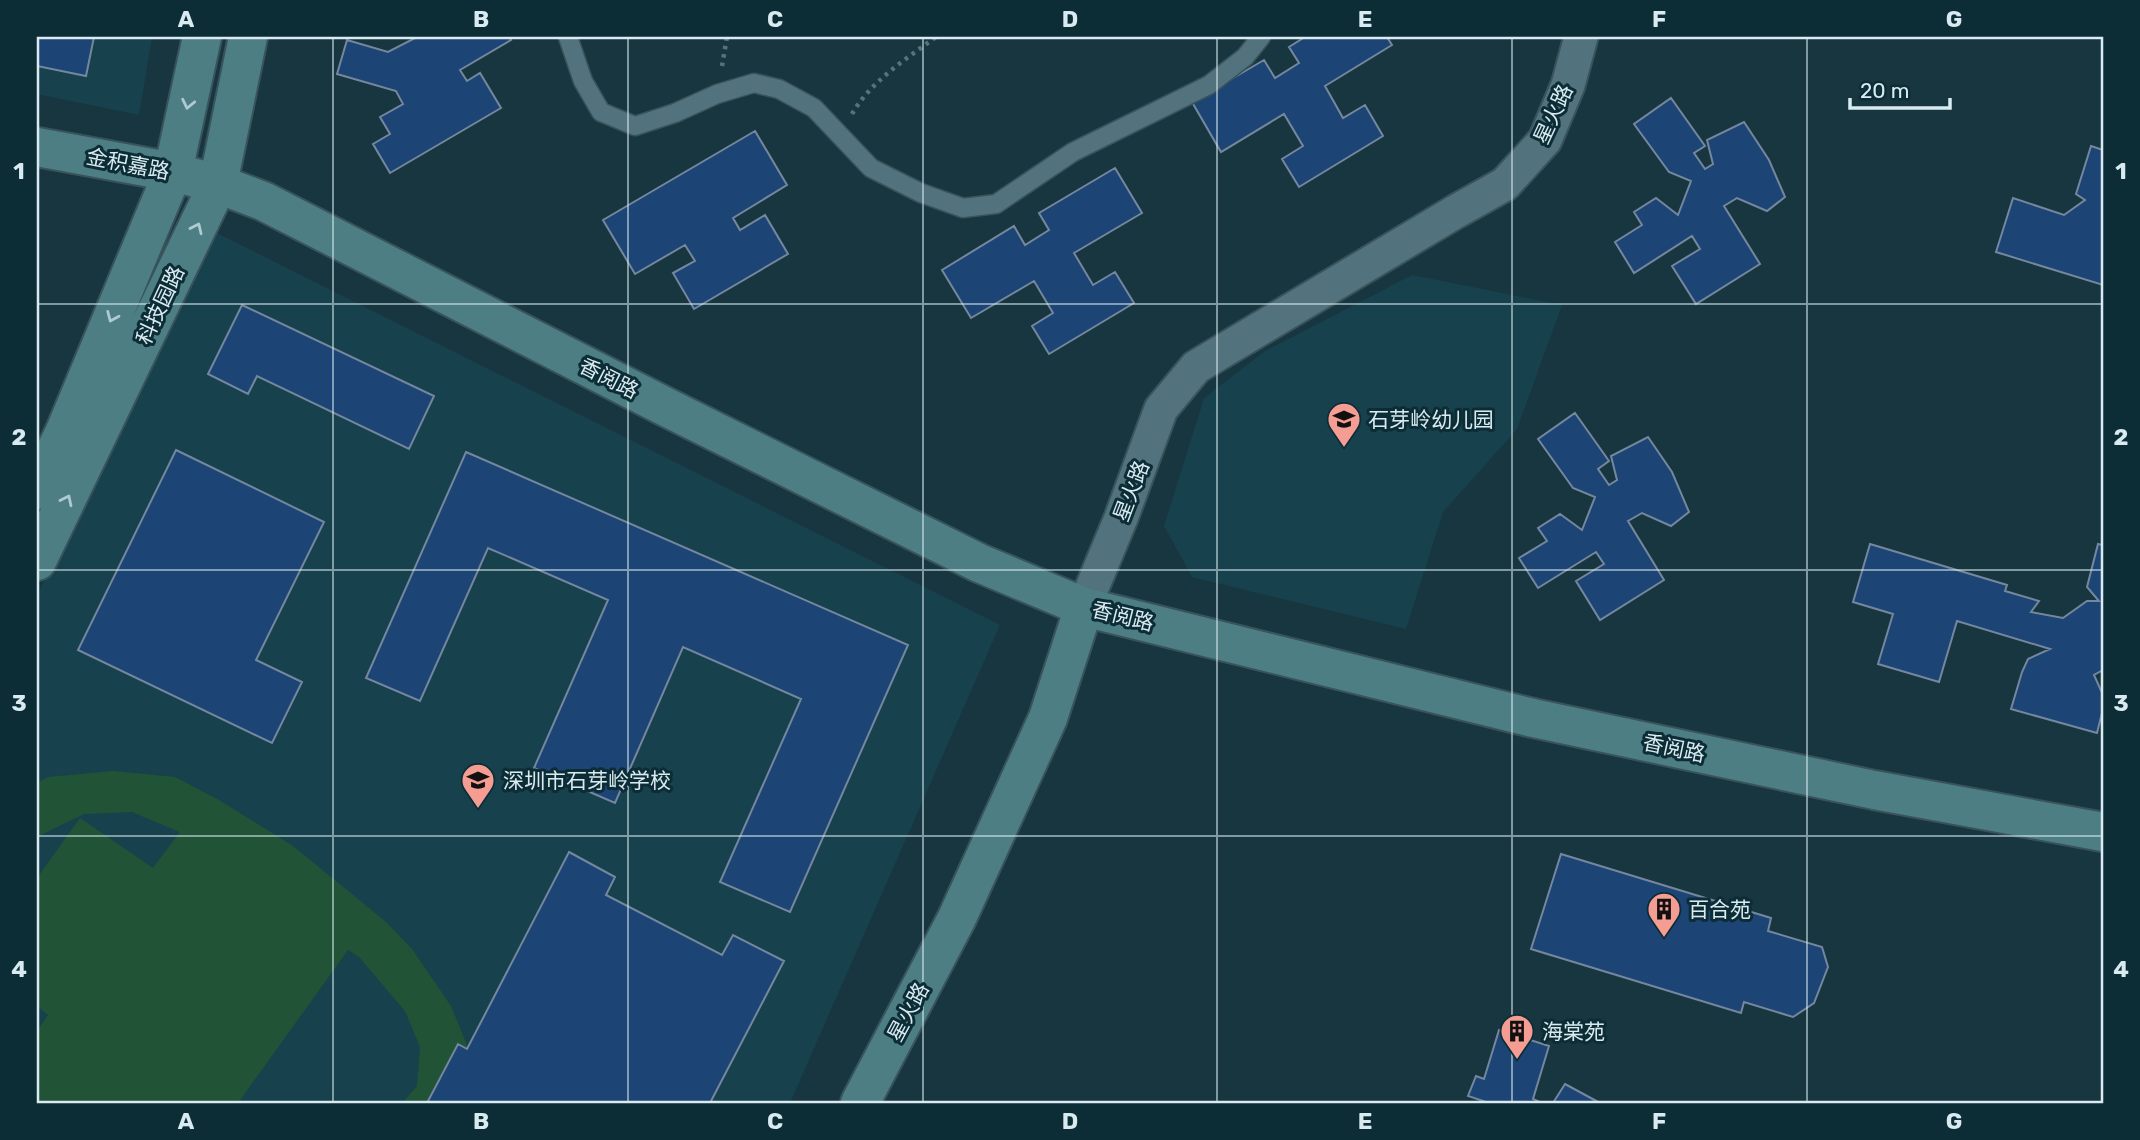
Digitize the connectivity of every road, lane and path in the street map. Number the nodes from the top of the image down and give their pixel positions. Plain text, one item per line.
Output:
1 (202, 37) edge
2 (248, 37) edge
3 (568, 37) edge
4 (936, 37) edge
5 (1261, 37) edge
6 (1581, 37) edge
7 (839, 136) junction
8 (37, 147) edge
9 (173, 172) junction
10 (218, 184) junction
11 (37, 490) edge
12 (37, 561) edge
13 (1084, 607) junction
14 (2103, 832) edge
15 (860, 1103) edge

1 -> 9 street, 科技园路
2 - 10 street, 科技园路
3 - 7 lane
4 - 7 path
5 - 7 lane
6 - 13 street, 星火路
8 - 9 street, 金积嘉路
9 - 10 street, 金积嘉路
9 -> 11 street, 科技园路
12 -> 10 street, 科技园路
10 - 13 street, 香阅路
13 - 14 street, 香阅路
13 - 15 street, 星火路

